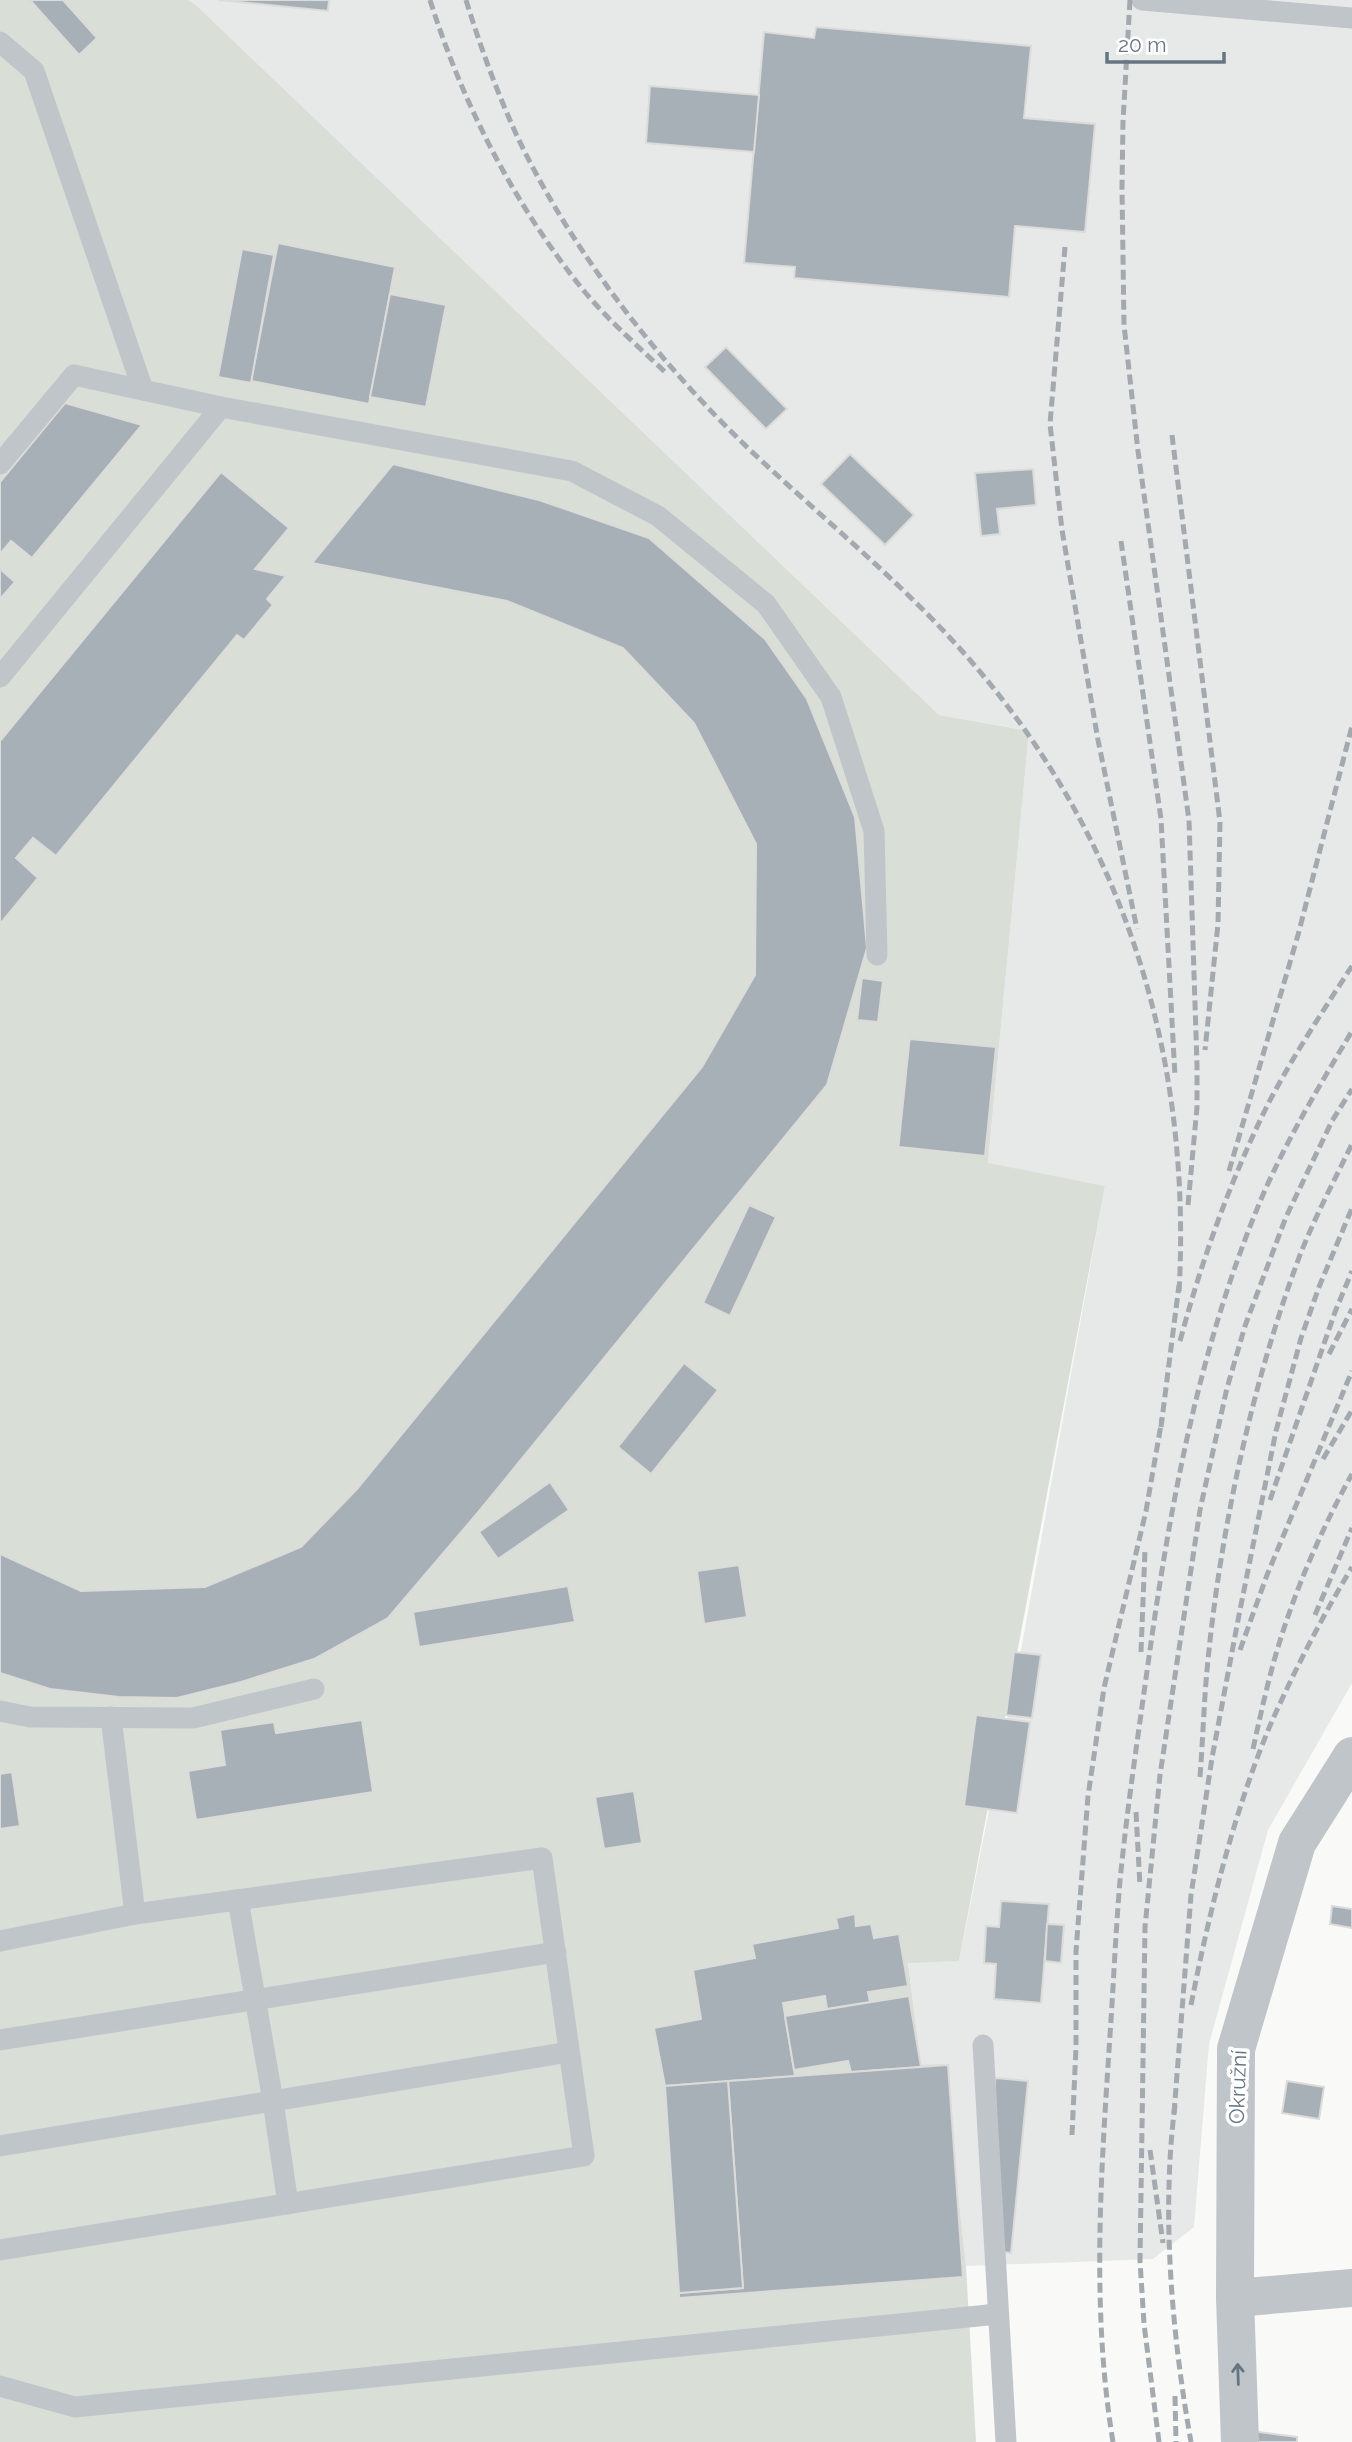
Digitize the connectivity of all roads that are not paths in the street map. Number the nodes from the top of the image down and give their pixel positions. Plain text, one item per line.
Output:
1 (1142, 0) edge
2 (1352, 18) edge
3 (0, 42) edge
4 (143, 390) junction
5 (221, 407) junction
6 (0, 464) edge
7 (0, 677) edge
8 (877, 955) dead end
9 (314, 1689) dead end
10 (0, 1711) edge
11 (111, 1717) junction
12 (1352, 1756) edge
13 (238, 1900) junction
14 (135, 1914) junction
15 (0, 1941) edge
16 (556, 1952) junction
17 (255, 1999) junction
18 (0, 2040) edge
19 (983, 2045) dead end
20 (569, 2052) junction
21 (273, 2101) junction
22 (0, 2146) edge
23 (288, 2204) junction
24 (0, 2250) edge
25 (1352, 2288) edge
26 (1235, 2298) junction
27 (998, 2314) junction
28 (0, 2386) edge
29 (1006, 2442) edge
30 (1240, 2442) edge

1 - 2 lane
3 - 4 lane
4 - 5 lane
4 - 6 lane
5 - 7 lane
5 - 8 lane
9 - 11 lane
10 - 11 lane
11 - 14 lane
12 - 26 street, Okružní
13 - 14 lane
13 - 16 lane
13 - 17 lane
14 - 15 lane
16 - 17 lane
16 - 20 lane
17 - 18 lane
17 - 21 lane
19 - 27 lane
20 - 21 lane
20 - 23 lane
21 - 22 lane
21 - 23 lane
23 - 24 lane
25 - 26 street
30 -> 26 street, Okružní
27 - 28 lane
27 - 29 lane

